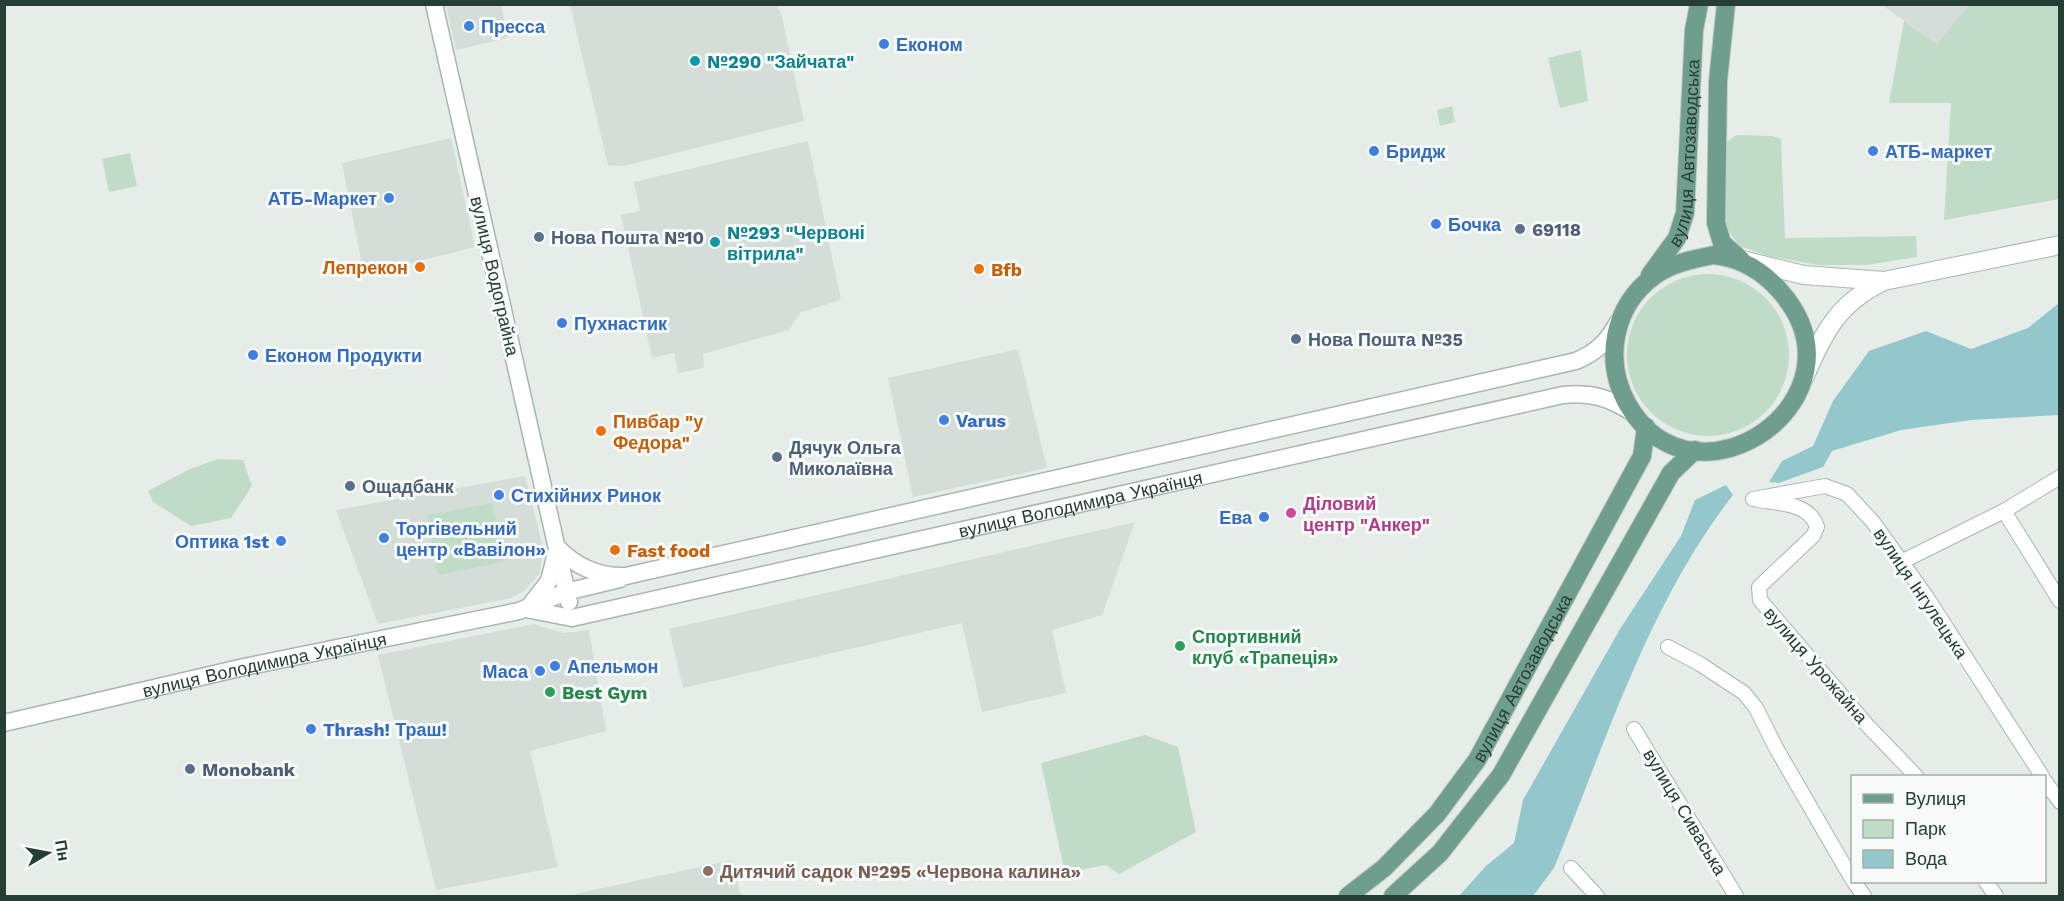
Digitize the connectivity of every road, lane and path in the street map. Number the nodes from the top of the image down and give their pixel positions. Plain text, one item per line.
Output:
1 (434, 4) edge
2 (1698, 4) edge
3 (1726, 4) edge
4 (2060, 245) edge
5 (1741, 260) junction
6 (1884, 281) junction
7 (1640, 288) junction
8 (1619, 322) junction
9 (1800, 385) junction
10 (1633, 413) junction
11 (1647, 428) junction
12 (1695, 450) junction
13 (2060, 477) edge
14 (1753, 499) joint
15 (2004, 512) junction
16 (557, 547) junction
17 (1901, 562) junction
18 (626, 576) junction
19 (566, 592) junction
20 (2060, 601) edge
21 (526, 609) junction
22 (572, 618) junction
23 (1668, 647) dead end
24 (4, 723) edge
25 (1634, 729) dead end
26 (1915, 775) edge
27 (2041, 775) edge
28 (2046, 782) edge
29 (2060, 802) edge
30 (1571, 868) dead end
31 (1851, 877) edge
32 (1855, 883) edge
33 (1987, 883) edge
34 (1348, 897) edge
35 (1393, 897) edge
36 (1597, 897) edge
37 (1736, 897) edge
38 (1864, 897) edge
39 (1996, 897) edge

1 - 16 street, вулиця Водограйна
2 - 7 main road, вулиця Автозаводська
3 - 5 main road, вулиця Автозаводська
4 - 6 main road, вулиця Володимира Українця
5 - 6 main road, вулиця Володимира Українця
5 - 7 main road, вулиця Володимира Українця
5 - 9 main road, вулиця Володимира Українця
6 - 9 main road, вулиця Володимира Українця
7 - 8 main road, вулиця Володимира Українця
8 - 10 main road, вулиця Володимира Українця
8 - 18 street, вулиця Володимира Українця
9 - 12 main road, вулиця Володимира Українця
10 - 11 main road, вулиця Володимира Українця
10 - 22 street, вулиця Володимира Українця
11 - 12 main road, вулиця Володимира Українця
11 - 34 main road, вулиця Автозаводська
12 - 35 main road, вулиця Автозаводська
13 - 15 street
14 - 17 street, вулиця Інгулецька
14 - 26 street, вулиця Урожайна
15 - 17 street
15 - 20 street
16 - 18 street
16 - 19 street, вулиця Водограйна
16 - 21 street
17 - 27 street, вулиця Інгулецька
18 - 19 street, вулиця Володимира Українця
19 - 21 street, вулиця Володимира Українця
19 - 22 street, вулиця Водограйна
21 - 22 street, вулиця Володимира Українця
21 - 24 street, вулиця Володимира Українця
23 - 31 street
25 - 37 street, вулиця Сиваська
28 - 29 street, вулиця Інгулецька
30 - 36 street
32 - 38 street
33 - 39 street

